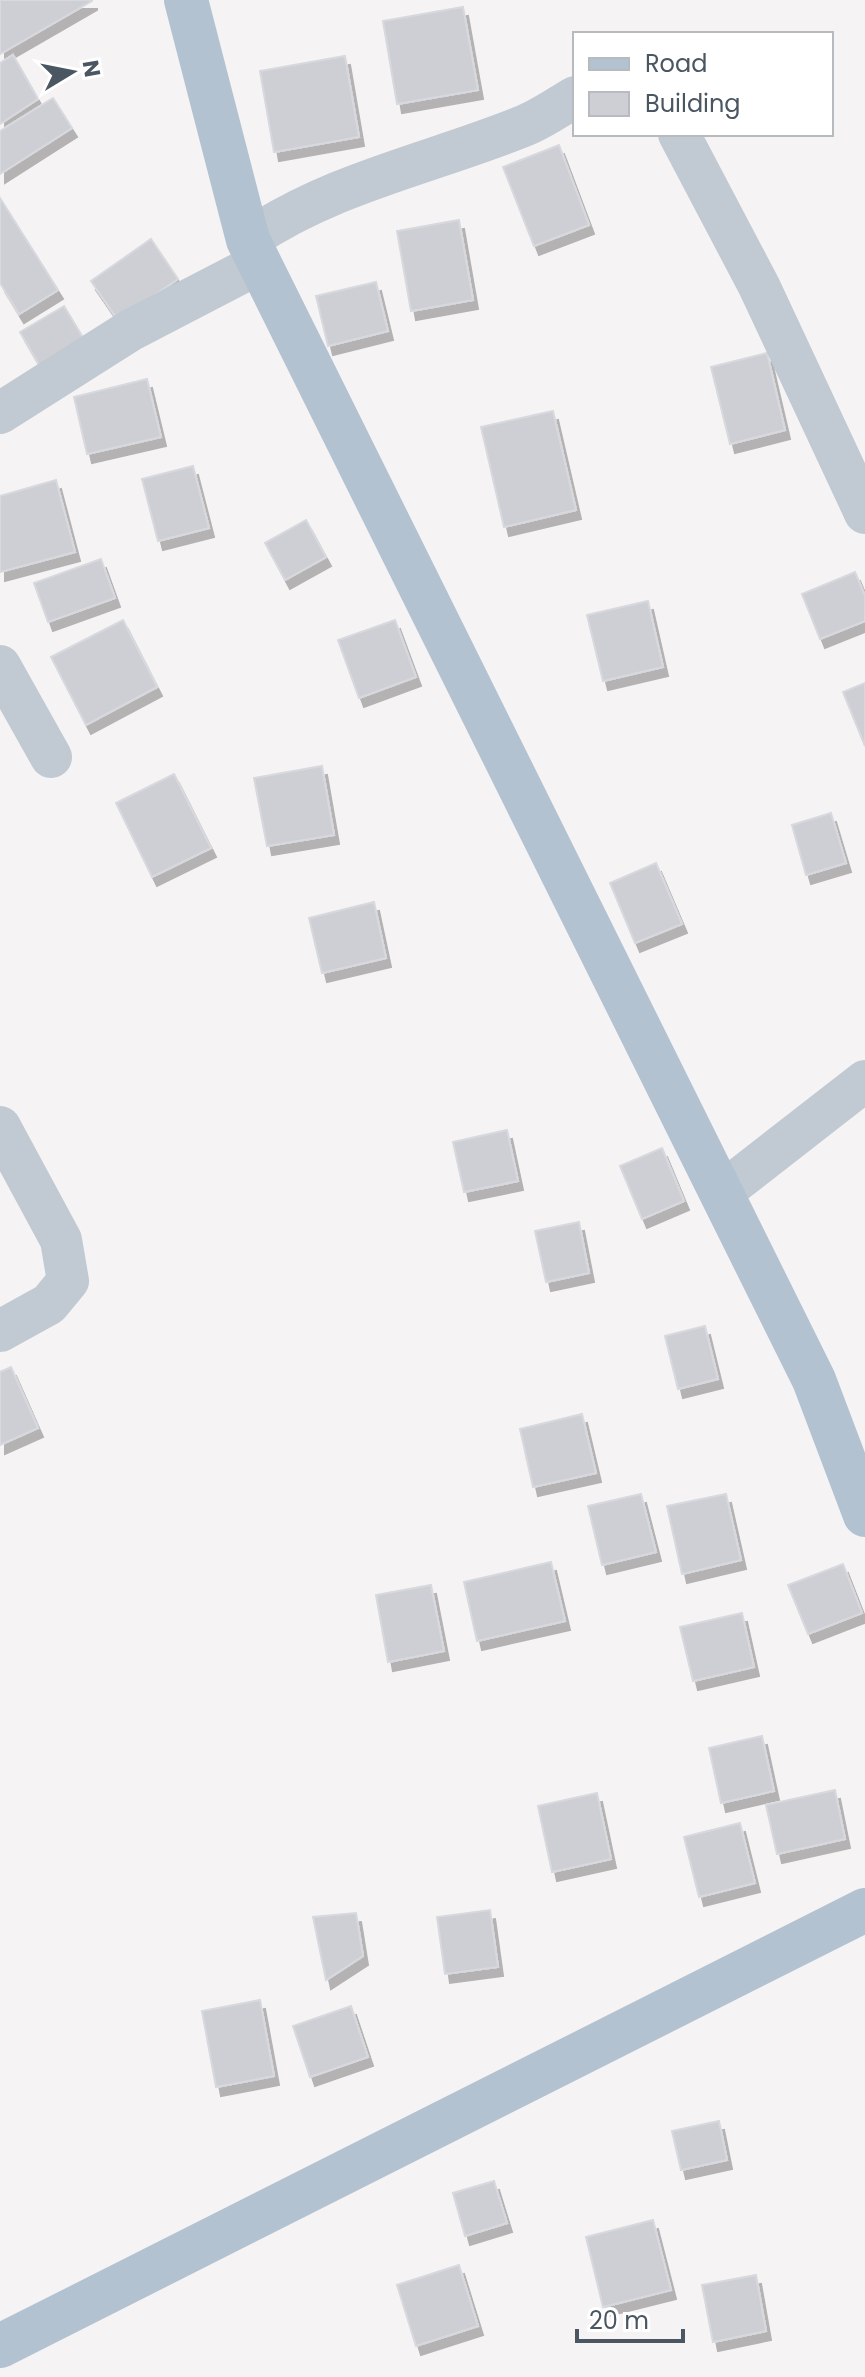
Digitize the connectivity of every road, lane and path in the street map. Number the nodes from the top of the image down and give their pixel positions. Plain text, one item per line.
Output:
1 (186, 0) edge
2 (573, 98) edge
3 (680, 136) edge
4 (254, 251) junction
5 (0, 413) edge
6 (865, 513) edge
7 (0, 666) edge
8 (51, 757) dead end
9 (865, 1081) edge
10 (0, 1127) edge
11 (721, 1193) junction
12 (0, 1331) edge
13 (865, 1515) edge
14 (865, 1910) edge
15 (0, 2346) edge

1 - 4 main road
2 - 4 street
3 - 6 street
4 - 5 street
4 - 11 main road
7 - 8 street
9 - 11 street
10 - 12 street
11 - 13 main road
14 - 15 main road

